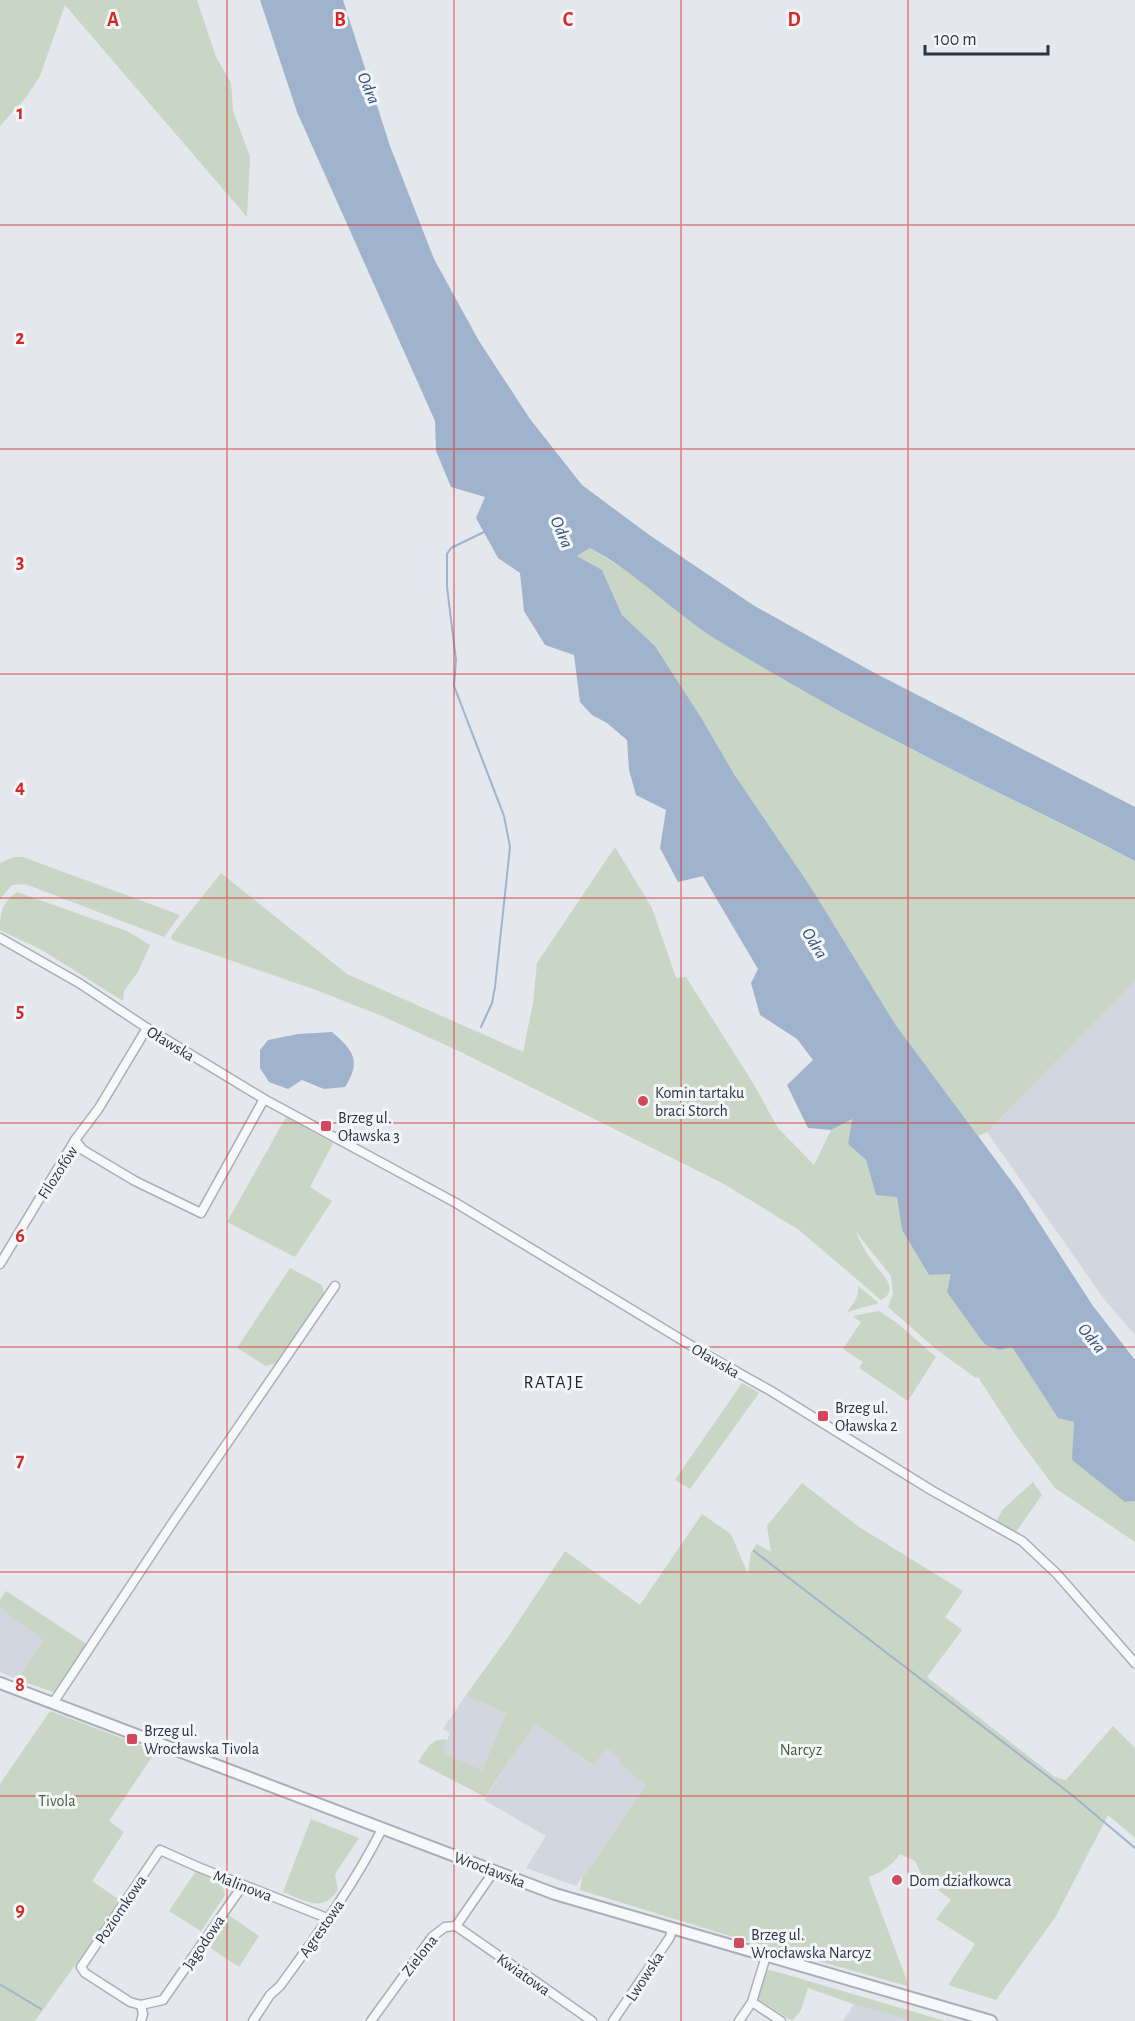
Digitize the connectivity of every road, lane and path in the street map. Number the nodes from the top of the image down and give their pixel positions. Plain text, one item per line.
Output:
1 (0, 938) edge
2 (147, 1028) junction
3 (264, 1099) junction
4 (75, 1140) junction
5 (0, 1264) edge
6 (335, 1286) dead end
7 (1135, 1663) edge
8 (0, 1683) edge
9 (52, 1703) junction
10 (382, 1829) junction
11 (160, 1850) joint
12 (494, 1871) junction
13 (243, 1885) junction
14 (327, 1918) junction
15 (456, 1926) junction
16 (672, 1929) junction
17 (766, 1956) junction
18 (752, 2002) junction
19 (141, 2005) junction
20 (141, 2021) edge
21 (253, 2021) edge
22 (371, 2021) edge
23 (592, 2021) edge
24 (613, 2021) edge
25 (739, 2021) edge
26 (781, 2021) edge
27 (991, 2021) edge

1 - 2 street, Oławska
2 - 3 street, Oławska
2 - 4 street
3 - 4 street, Filozofów
3 - 7 street, Oławska
4 - 5 street, Filozofów
6 - 9 street
8 - 9 street, Wrocławska
9 - 10 street, Wrocławska
10 - 12 street, Wrocławska
10 - 14 street, Agrestowa
11 - 13 street, Malinowa
11 - 19 street, Poziomkowa
12 - 15 street, Zielona
12 - 16 street, Wrocławska
13 - 14 street, Malinowa
13 - 19 street, Jagodowa
14 - 21 street, Agrestowa
15 - 22 street, Zielona
15 - 23 street, Kwiatowa
16 - 17 street, Wrocławska
16 - 24 street, Lwowska
17 - 18 street
17 - 27 street, Wrocławska
18 - 25 street
18 - 26 street
19 - 20 street

